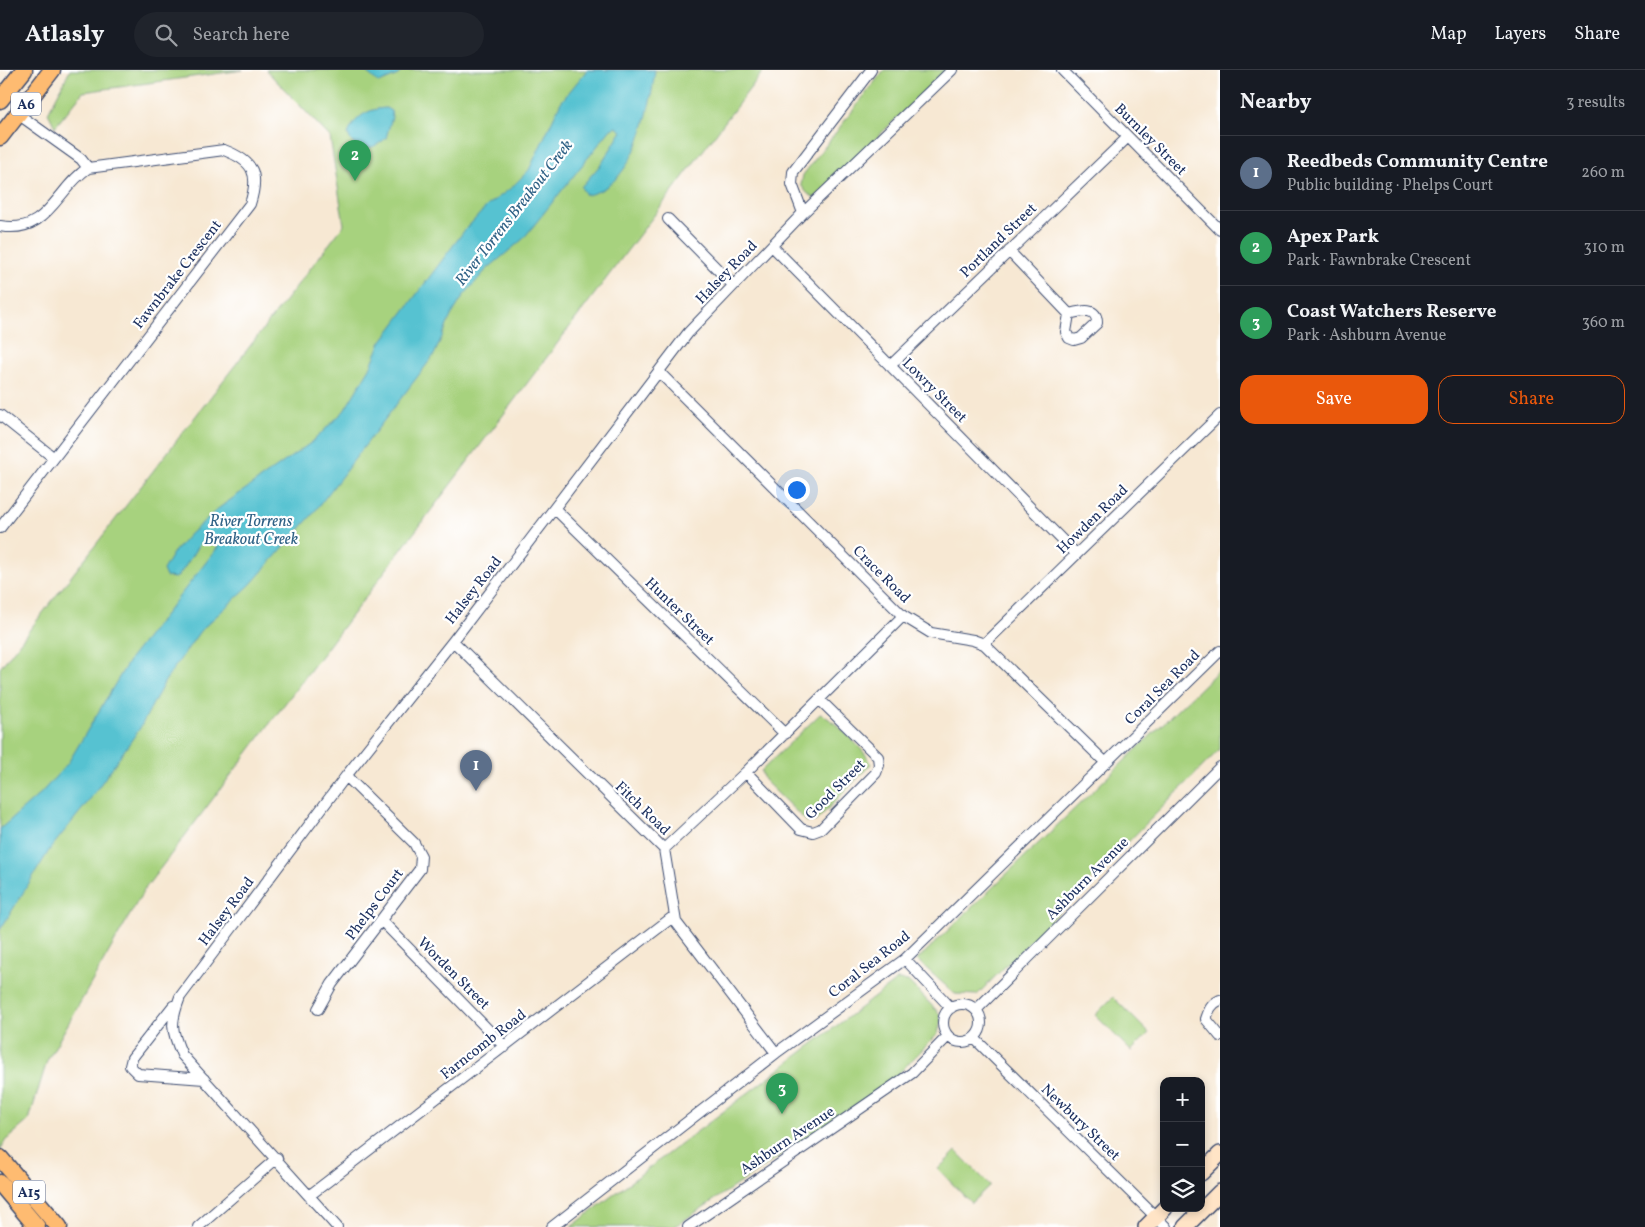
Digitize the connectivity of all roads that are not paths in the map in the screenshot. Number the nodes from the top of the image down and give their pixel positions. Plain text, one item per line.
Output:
1 (24, 70) edge
2 (52, 70) edge
3 (871, 70) edge
4 (952, 70) edge
5 (1062, 70) edge
6 (0, 100) edge
7 (18, 114) junction
8 (0, 137) edge
9 (1128, 137) junction
10 (88, 168) junction
11 (803, 213) junction
12 (668, 219) dead end
13 (0, 226) edge
14 (1220, 230) edge
15 (772, 246) junction
16 (1009, 251) junction
17 (733, 285) junction
18 (1069, 314) dead end
19 (890, 366) junction
20 (659, 372) junction
21 (0, 415) edge
22 (1220, 415) edge
23 (54, 458) junction
24 (555, 509) junction
25 (0, 528) edge
26 (1076, 554) junction
27 (903, 616) junction
28 (454, 641) junction
29 (984, 644) junction
30 (1220, 651) edge
31 (820, 700) junction
32 (785, 734) junction
33 (1106, 763) junction
34 (1220, 767) edge
35 (746, 772) junction
36 (346, 776) junction
37 (664, 849) junction
38 (674, 916) junction
39 (381, 920) junction
40 (905, 959) junction
41 (180, 997) junction
42 (1220, 1000) edge
43 (951, 1008) junction
44 (318, 1009) dead end
45 (976, 1010) junction
46 (948, 1036) junction
47 (1220, 1036) edge
48 (974, 1038) junction
49 (505, 1047) junction
50 (776, 1053) junction
51 (204, 1079) junction
52 (1220, 1154) edge
53 (0, 1158) edge
54 (277, 1158) junction
55 (1205, 1169) edge
56 (0, 1183) edge
57 (1220, 1192) edge
58 (310, 1196) junction
59 (1158, 1220) edge
60 (37, 1227) edge
61 (59, 1227) edge
62 (198, 1227) edge
63 (337, 1227) edge
64 (552, 1227) edge
65 (688, 1227) edge
66 (1185, 1227) edge

1 - 6 main road, A6
2 - 7 main road, A6
3 - 11 street
4 - 11 street, Halsey Road
5 - 9 street, Burnley Street
7 - 8 main road, A6
7 - 10 street
9 - 14 street, Burnley Street
9 - 16 street, Portland Street
10 - 13 street
10 - 23 street, Fawnbrake Crescent
11 - 15 street, Halsey Road
12 - 17 street
15 - 17 street, Halsey Road
15 - 19 street, Lowry Street
16 - 18 street
16 - 19 street, Portland Street
17 - 20 street, Halsey Road
19 - 26 street, Lowry Street
20 - 24 street, Halsey Road
20 - 27 street, Crace Road
21 - 23 street
22 - 26 street, Howden Road
23 - 25 street, Fawnbrake Crescent
24 - 28 street, Halsey Road
24 - 32 street, Hunter Street
26 - 29 street, Howden Road
27 - 29 street, Crace Road
27 - 31 street
28 - 36 street, Halsey Road
28 - 37 street, Fitch Road
29 - 33 street, Crace Road
30 - 33 street, Coral Sea Road
31 - 32 street
31 - 35 street, Good Street
32 - 35 street
33 - 40 street, Coral Sea Road
34 - 45 street, Ashburn Avenue
35 - 37 street
36 - 39 street, Phelps Court
36 - 41 street, Halsey Road
37 - 38 street, Fitch Road
38 - 49 street, Farncomb Road
38 - 50 street, Fitch Road
39 - 44 street, Phelps Court
39 - 49 street, Worden Street
40 - 43 street
40 - 50 street, Coral Sea Road
41 - 51 street, Halsey Road
41 - 51 street, Halsey Road
42 - 47 street
43 - 45 street
43 - 46 street
45 - 48 street
46 - 48 street
46 - 65 street, Ashburn Avenue
48 - 59 street, Newbury Street
49 - 58 street, Farncomb Road
50 - 64 street, Coral Sea Road
51 - 54 street, Halsey Road
52 - 55 main road
53 - 61 main road, A15
54 - 58 street, Halsey Road
54 - 62 street
56 - 60 main road, A15
57 - 66 main road
58 - 63 street, Halsey Road

